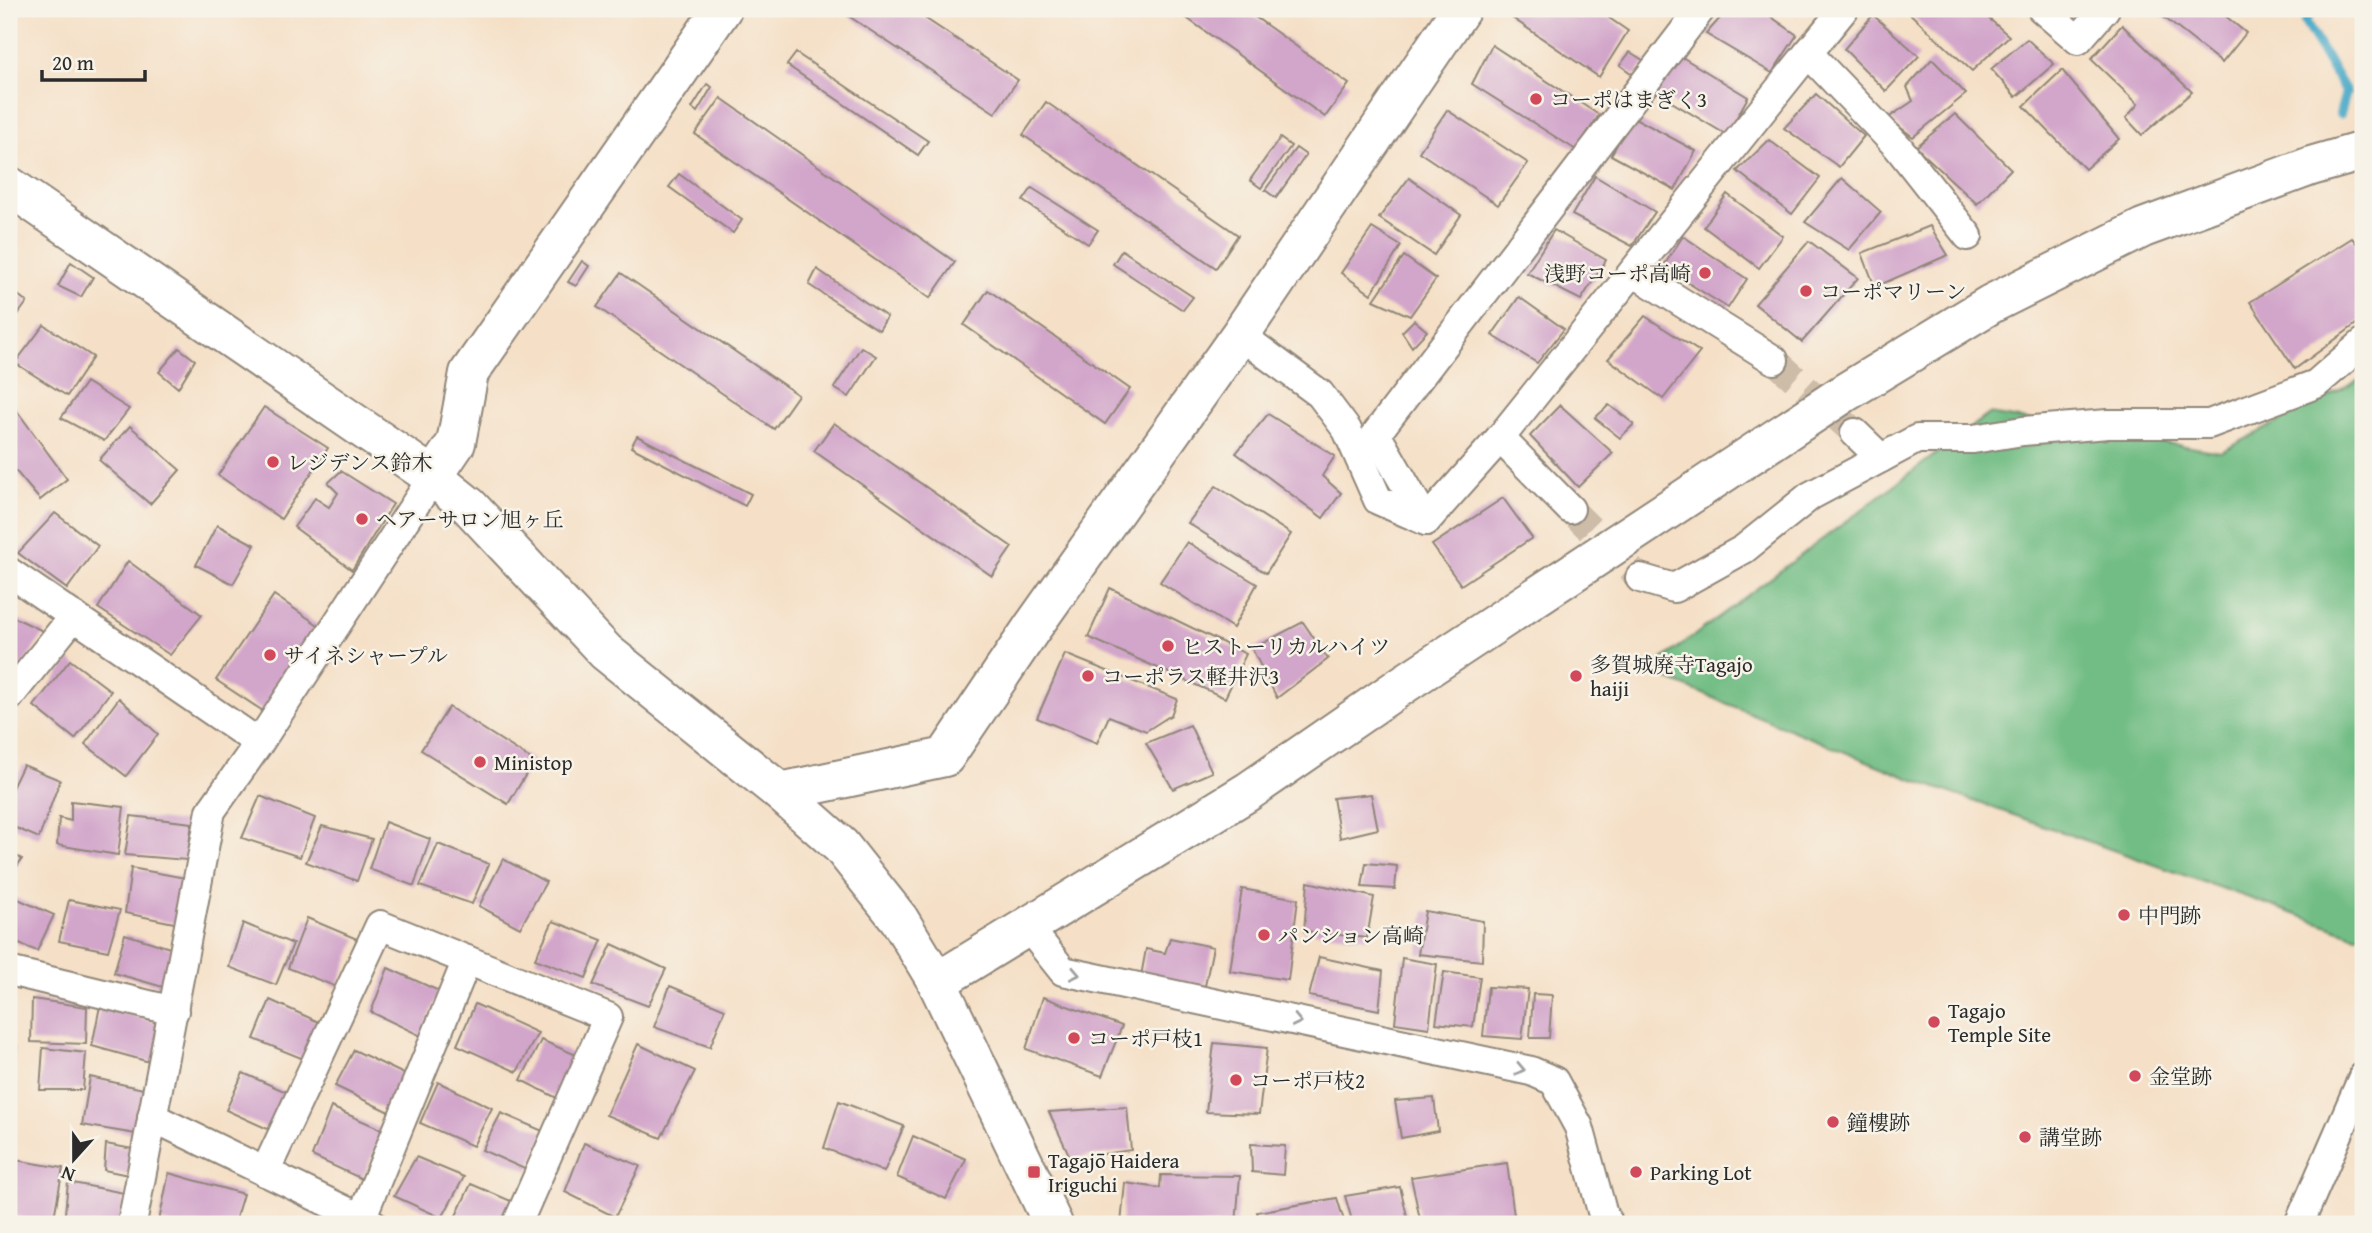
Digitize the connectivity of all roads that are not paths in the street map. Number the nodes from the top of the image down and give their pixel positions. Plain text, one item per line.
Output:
1 (722, 9) edge
2 (1461, 9) edge
3 (1701, 9) edge
4 (1844, 9) edge
5 (2042, 9) edge
6 (2105, 9) edge
7 (1808, 53) junction
8 (2363, 151) edge
9 (9, 186) edge
10 (1968, 236) dead end
11 (1633, 272) junction
12 (1240, 335) junction
13 (2363, 343) edge
14 (1774, 360) tunnel mouth
15 (1856, 433) tunnel mouth
16 (1500, 438) junction
17 (1881, 458) junction
18 (433, 477) junction
19 (1570, 509) tunnel mouth
20 (1426, 521) junction
21 (9, 572) edge
22 (1640, 578) tunnel mouth
23 (74, 616) junction
24 (9, 697) edge
25 (259, 743) junction
26 (780, 792) junction
27 (1028, 928) junction
28 (467, 960) junction
29 (9, 971) edge
30 (937, 982) junction
31 (174, 1012) junction
32 (2363, 1077) edge
33 (152, 1117) junction
34 (265, 1172) junction
35 (357, 1220) edge
36 (1598, 1221) edge
37 (131, 1224) edge
38 (517, 1224) edge
39 (1053, 1224) edge
40 (2299, 1224) edge

1 - 18 street
2 - 12 street
3 - 20 street
4 - 7 street
5 - 6 street
7 - 10 street
7 - 11 street
8 - 27 street
9 - 18 street
11 - 14 street
11 - 16 street
12 - 20 street
12 - 26 street
13 - 17 street
15 - 17 street
16 - 19 street
16 - 20 street
17 - 22 street
18 - 25 street
18 - 26 street
21 - 23 street
23 - 24 street
23 - 25 street
25 - 31 street
26 - 30 street
27 - 30 street
27 -> 36 street
28 - 34 street
28 - 35 street
28 - 38 street
29 - 31 street
30 - 39 street
31 - 33 street
32 - 40 street
33 - 34 street
33 - 37 street
34 - 35 street

